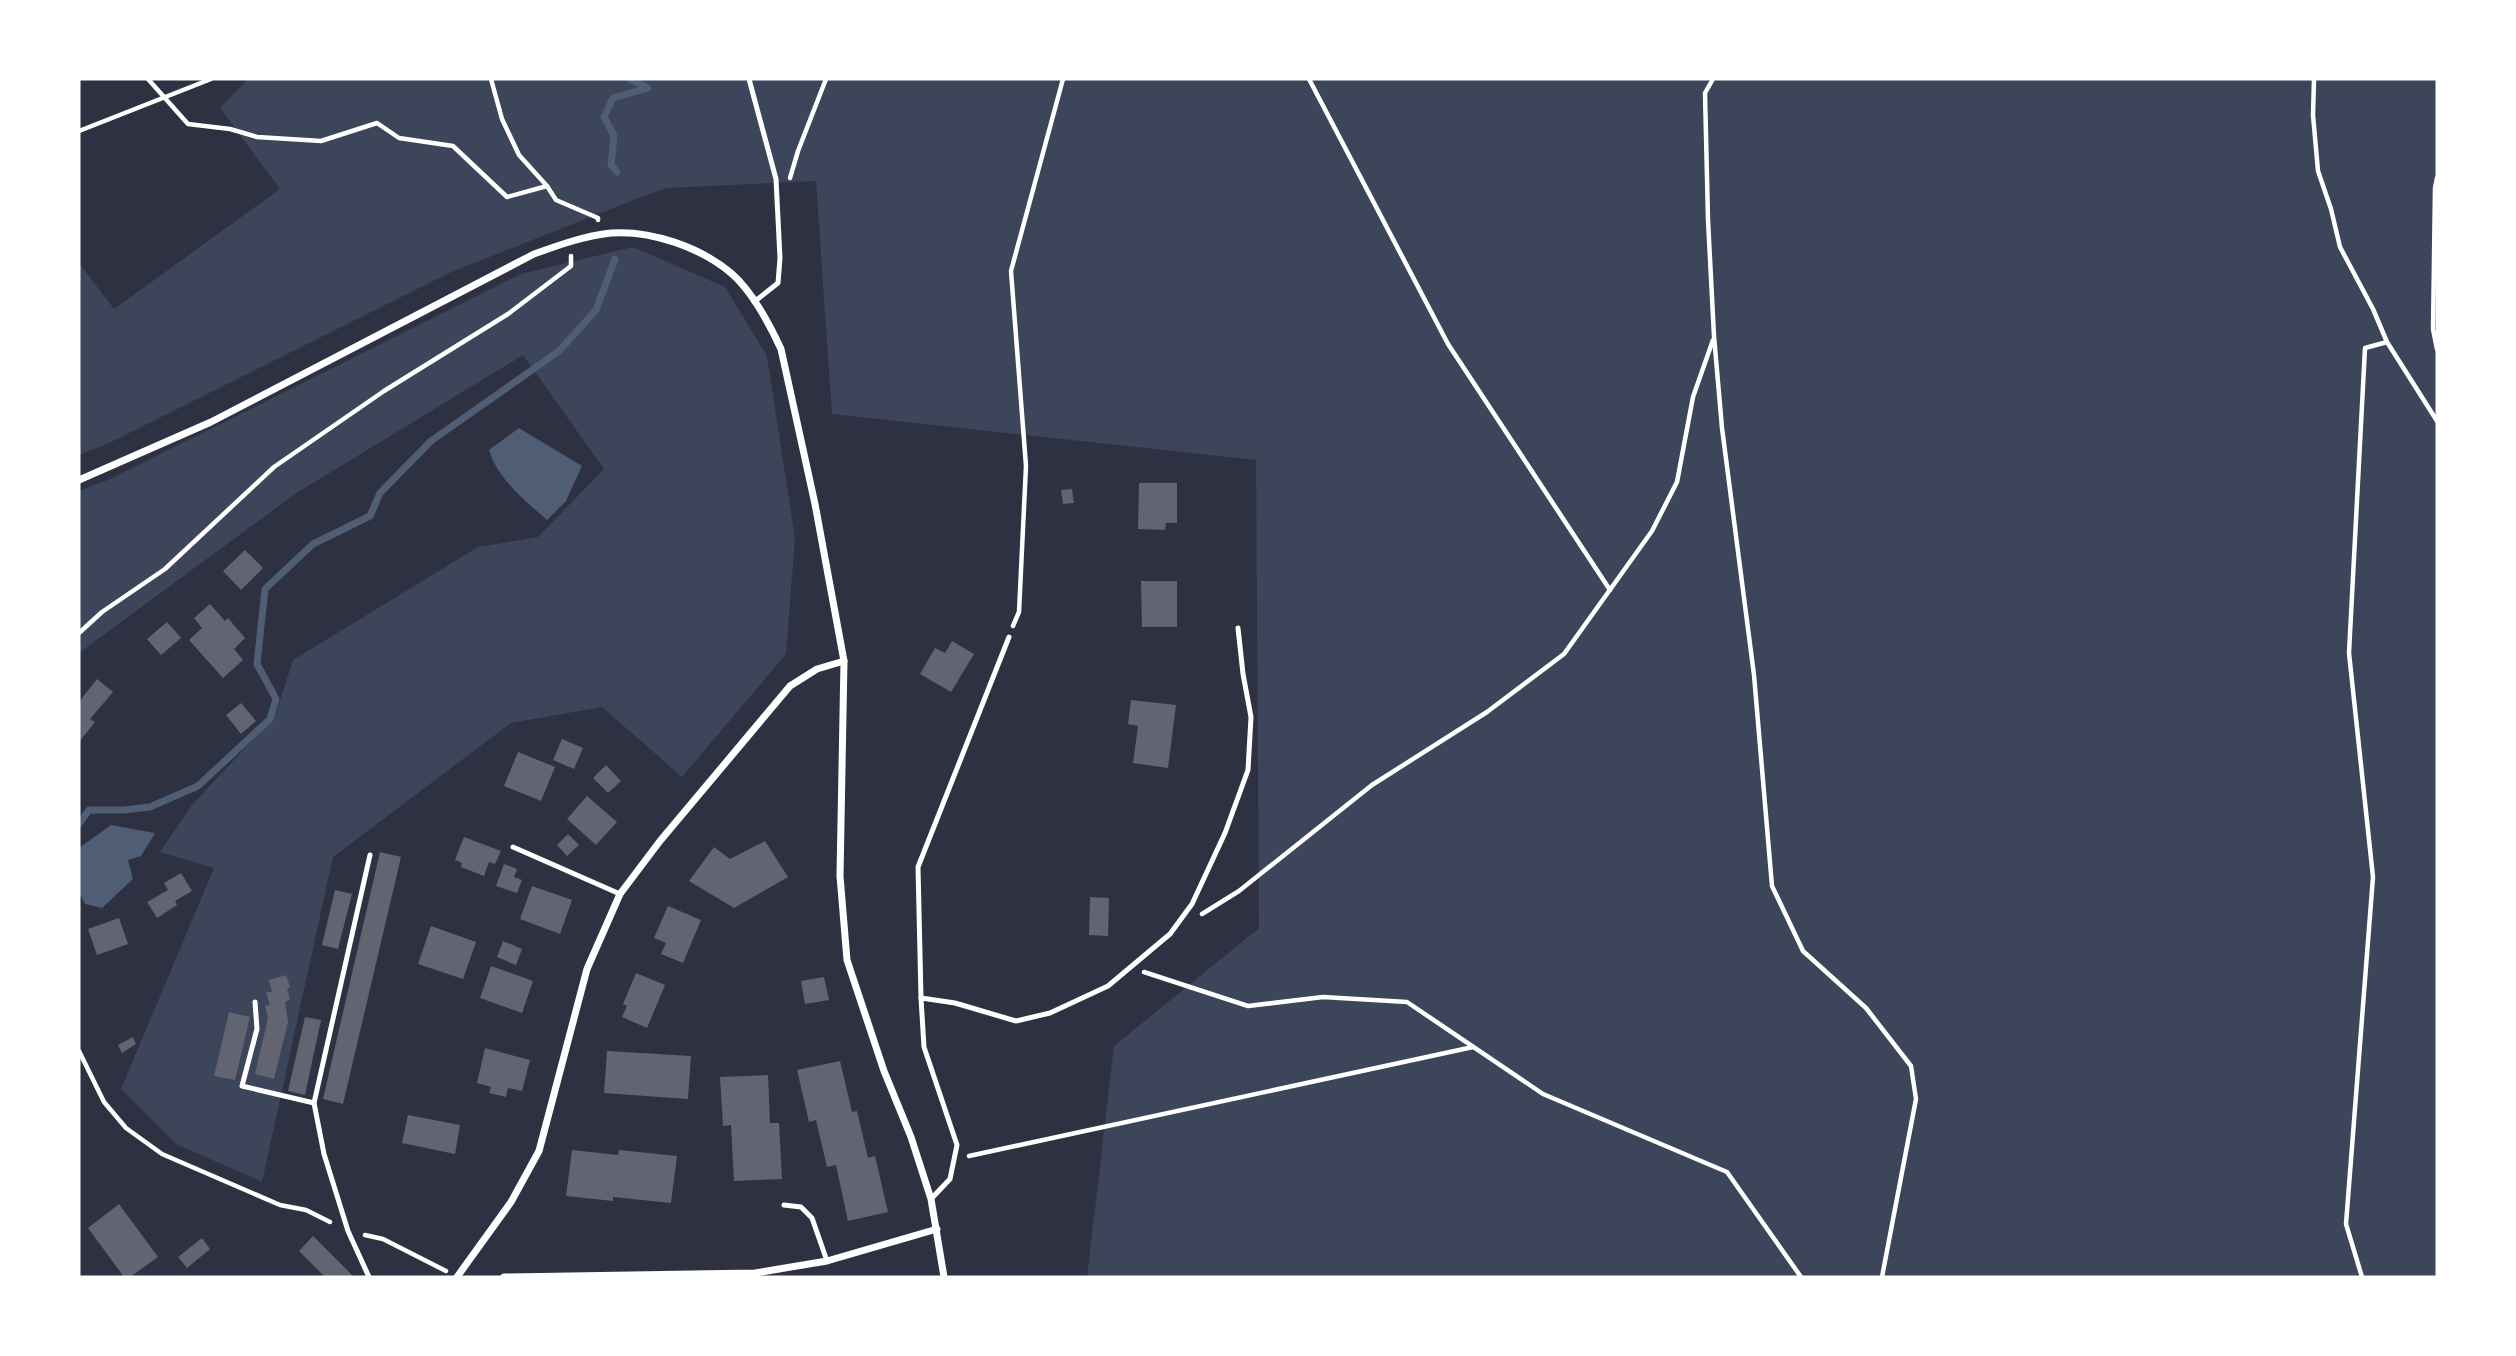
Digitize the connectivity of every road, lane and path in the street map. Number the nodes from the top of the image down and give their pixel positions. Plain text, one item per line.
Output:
1 (148, 79) edge
2 (211, 79) edge
3 (491, 79) edge
4 (749, 79) edge
5 (826, 79) edge
6 (1063, 79) edge
7 (1309, 79) edge
8 (1713, 79) edge
9 (2314, 79) edge
10 (164, 97) junction
11 (79, 131) edge
12 (2437, 178) edge
13 (788, 184) dead end
14 (547, 186) junction
15 (599, 235) junction
16 (570, 241) junction
17 (754, 302) junction
18 (1714, 336) junction
19 (2386, 342) junction
20 (2437, 349) edge
21 (2437, 421) edge
22 (79, 480) edge
23 (1610, 590) junction
24 (1238, 628) dead end
25 (79, 633) edge
26 (1009, 637) joint
27 (844, 661) junction
28 (513, 848) dead end
29 (370, 855) dead end
30 (620, 894) junction
31 (1170, 934) junction
32 (1130, 968) junction
33 (921, 998) junction
34 (255, 1002) dead end
35 (1473, 1047) junction
36 (79, 1051) edge
37 (314, 1103) junction
38 (954, 1159) junction
39 (931, 1199) junction
40 (784, 1205) dead end
41 (937, 1229) junction
42 (348, 1231) junction
43 (827, 1261) junction
44 (369, 1277) edge
45 (456, 1277) edge
46 (504, 1277) edge
47 (944, 1277) edge
48 (1801, 1277) edge
49 (1882, 1277) edge
50 (2362, 1277) edge

1 - 10 path
2 - 10 path
3 - 14 path
4 - 17 lane
5 - 13 path
6 - 26 path
7 - 23 path
8 - 18 path
9 - 19 path
10 - 11 path
10 - 14 path
12 - 20 path
14 - 15 path
15 - 16 street
15 - 17 street
16 - 22 street
16 - 25 path
17 - 27 street
18 - 23 path
18 - 49 path
19 - 21 path
19 - 50 path
23 - 31 path
24 - 31 lane
26 - 33 lane
27 - 30 street
27 - 39 street
28 - 30 lane
29 - 37 lane
30 - 45 street
31 - 32 lane
32 - 33 lane
32 - 35 path
33 - 38 lane
34 - 37 lane
35 - 38 path
35 - 48 path
36 - 42 path
37 - 42 lane
38 - 39 lane
39 - 41 street
40 - 43 lane
41 - 43 street
41 - 47 street
42 - 44 lane
42 - 45 path
43 - 46 street

